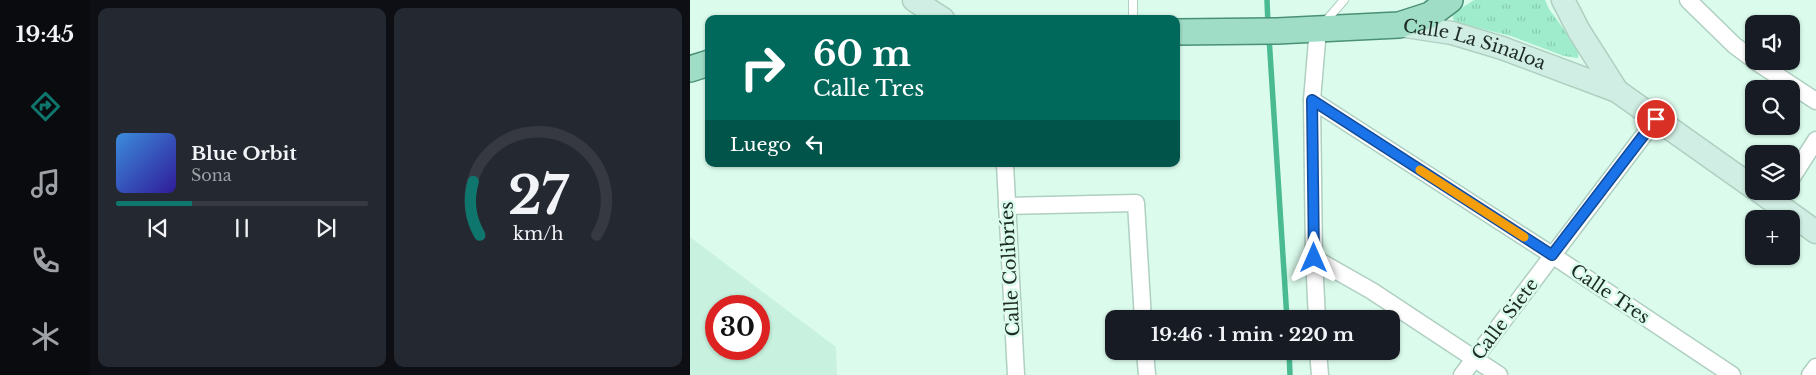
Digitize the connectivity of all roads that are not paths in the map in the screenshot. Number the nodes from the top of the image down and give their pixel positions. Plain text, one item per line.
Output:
1 (914, 0) edge
2 (1133, 0) edge
3 (1344, 0) edge
4 (1450, 0) edge
5 (1563, 0) edge
6 (1688, 0) edge
7 (937, 15) edge
8 (1133, 15) edge
9 (1399, 25) junction
10 (1318, 29) junction
11 (1180, 32) edge
12 (1745, 54) edge
13 (705, 64) edge
14 (690, 69) edge
15 (1768, 70) edge
16 (1617, 91) junction
17 (1312, 100) junction
18 (1816, 101) edge
19 (1656, 119) junction
20 (1816, 140) edge
21 (1800, 165) edge
22 (1005, 167) edge
23 (1745, 182) edge
24 (1779, 200) edge
25 (1006, 206) junction
26 (1816, 232) edge
27 (1552, 255) junction
28 (1314, 258) junction
29 (1142, 310) edge
30 (1317, 310) edge
31 (1475, 358) junction
32 (1145, 360) edge
33 (1319, 360) edge
34 (1816, 367) edge
35 (1016, 375) edge
36 (1146, 375) edge
37 (1320, 375) edge
38 (1462, 375) edge
39 (1499, 375) edge
40 (1732, 375) edge
41 (1810, 375) edge

1 - 7 street
2 - 8 lane
3 - 10 lane
4 - 9 main road
5 - 16 street
6 - 12 street
9 - 10 main road, Calle La Sinaloa
9 - 16 street, Calle La Sinaloa
10 - 11 main road, Calle La Sinaloa
10 - 17 street
13 - 14 main road
15 - 18 street
16 - 19 street
17 - 27 street, Calle Tres
17 - 28 street
19 - 23 street
19 - 27 street, Calle Siete
20 - 21 street
22 - 25 street, Calle Colibríes
24 - 26 street
25 - 29 street
25 - 35 street, Calle Colibríes
27 - 31 street, Calle Siete
27 - 40 street, Calle Tres
28 - 30 street
28 - 31 street
31 - 38 street, Calle Siete
31 - 39 street
32 - 36 street
33 - 37 street
34 - 41 street

